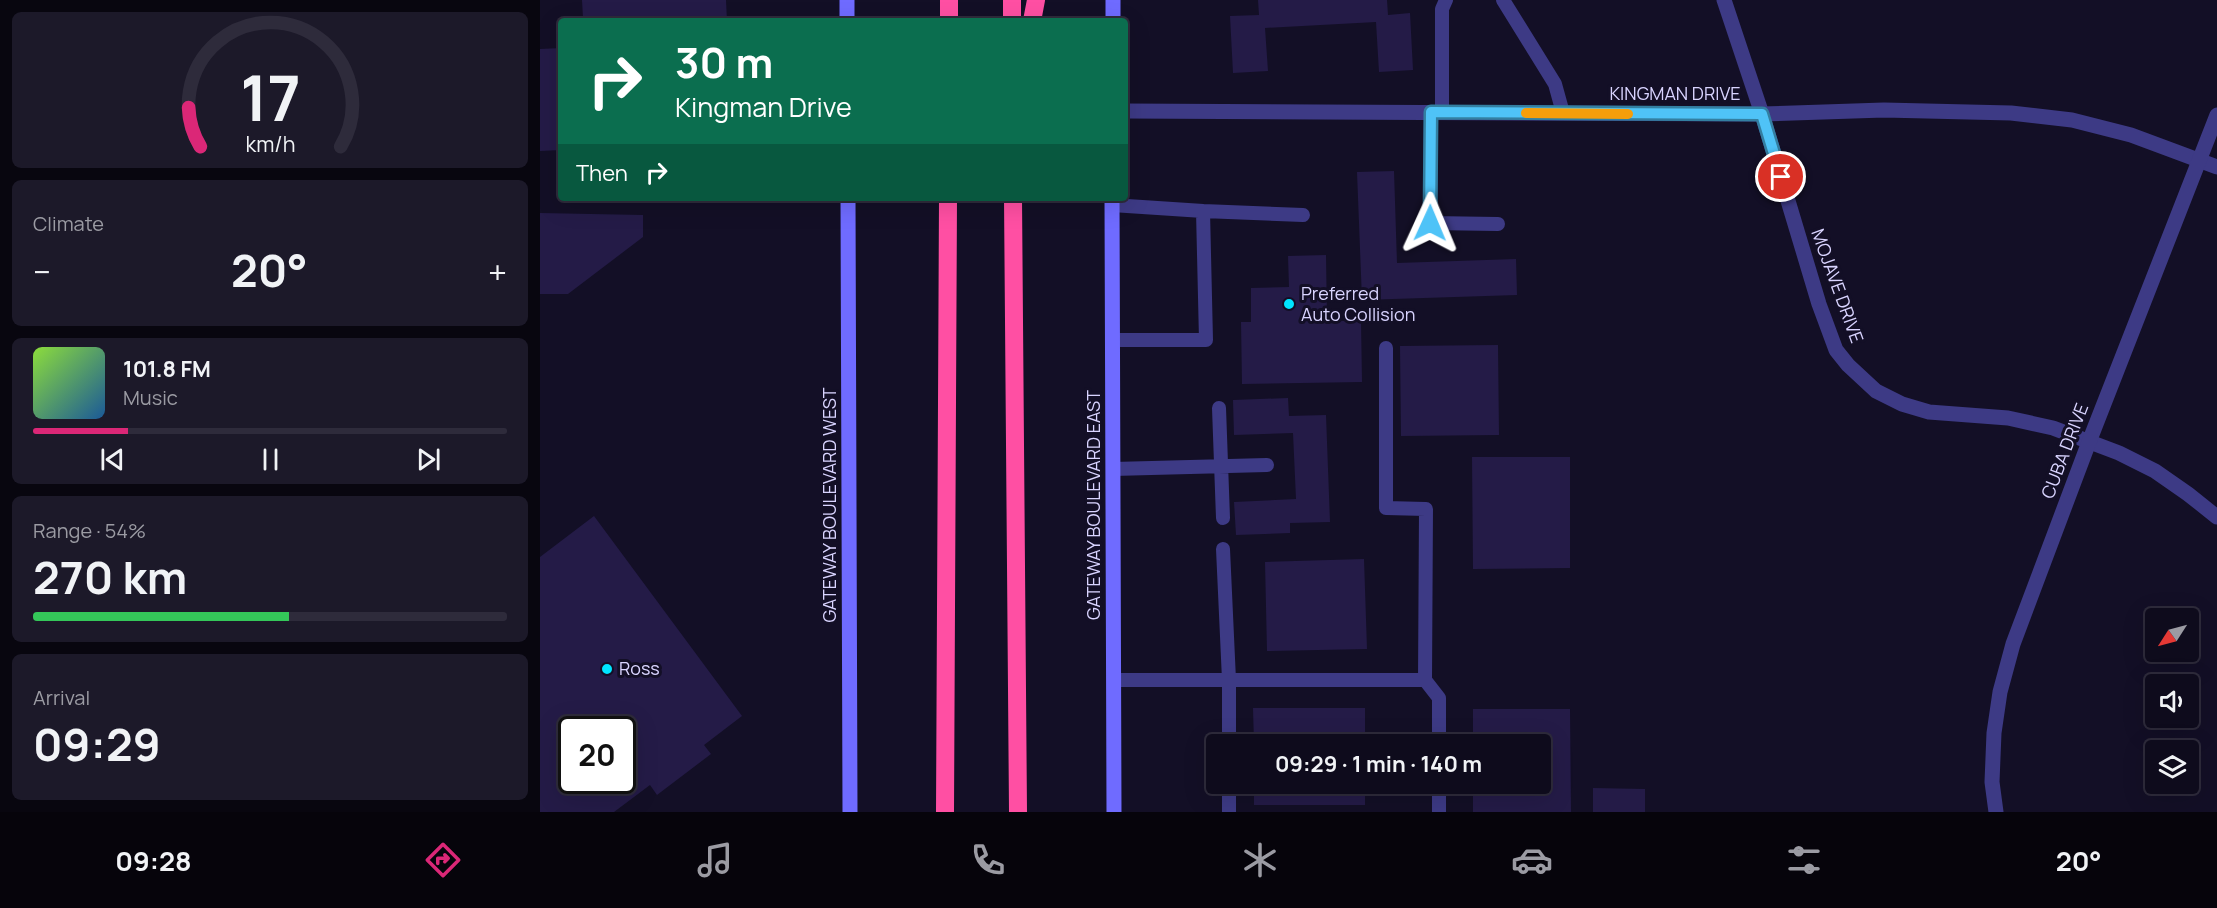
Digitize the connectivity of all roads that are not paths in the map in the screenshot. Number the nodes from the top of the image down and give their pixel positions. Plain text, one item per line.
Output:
1 (847, 0) edge
2 (950, 0) edge
3 (1012, 0) edge
4 (1036, 0) edge
5 (1113, 0) edge
6 (1446, 0) edge
7 (1503, 0) edge
8 (1724, 0) edge
9 (847, 18) edge
10 (949, 18) edge
11 (1012, 18) edge
12 (1033, 18) edge
13 (1113, 18) edge
14 (1128, 111) edge
15 (1437, 112) junction
16 (1563, 113) junction
17 (1762, 114) junction
18 (2217, 115) edge
19 (2199, 161) junction
20 (2217, 167) edge
21 (848, 201) edge
22 (948, 201) edge
23 (1012, 201) edge
24 (1112, 202) edge
25 (1203, 211) junction
26 (1303, 215) dead end
27 (1498, 224) dead end
28 (1113, 340) junction
29 (1386, 348) dead end
30 (1220, 408) dead end
31 (2089, 442) junction
32 (1267, 465) dead end
33 (1221, 466) junction
34 (1113, 469) junction
35 (1223, 518) dead end
36 (2217, 518) edge
37 (1223, 549) dead end
38 (1114, 680) junction
39 (1228, 680) junction
40 (1425, 680) junction
41 (1229, 734) edge
42 (1439, 734) edge
43 (1229, 794) edge
44 (1439, 794) edge
45 (850, 812) edge
46 (945, 812) edge
47 (1018, 812) edge
48 (1114, 812) edge
49 (1229, 812) edge
50 (1439, 812) edge
51 (1996, 812) edge

1 - 9 main road
2 - 10 highway
3 - 11 highway
4 - 12 highway
5 - 13 main road
6 - 15 lane
7 - 16 lane
8 - 17 street, MOJAVE DRIVE
14 - 15 street, KINGMAN DRIVE
15 - 16 street, KINGMAN DRIVE
15 - 27 lane
16 - 17 street, KINGMAN DRIVE
17 - 19 street, KINGMAN DRIVE
17 - 31 street, MOJAVE DRIVE
18 - 19 street, CUBA DRIVE
19 - 20 street, KINGMAN DRIVE
19 - 31 street, CUBA DRIVE
21 - 45 main road, GATEWAY BOULEVARD WEST
22 - 46 highway
23 - 47 highway
24 - 25 lane
24 - 28 main road, GATEWAY BOULEVARD EAST
25 - 26 lane
25 - 28 lane
28 - 34 main road, GATEWAY BOULEVARD EAST
29 - 40 lane
30 - 33 lane
31 - 36 street, MOJAVE DRIVE
31 - 51 street, CUBA DRIVE
32 - 33 lane
33 - 34 lane
33 - 35 lane
34 - 38 main road, GATEWAY BOULEVARD EAST
37 - 39 lane
38 - 39 lane
38 - 48 main road, GATEWAY BOULEVARD EAST
39 - 40 lane
39 - 41 lane
40 - 42 lane
43 - 49 lane
44 - 50 lane

